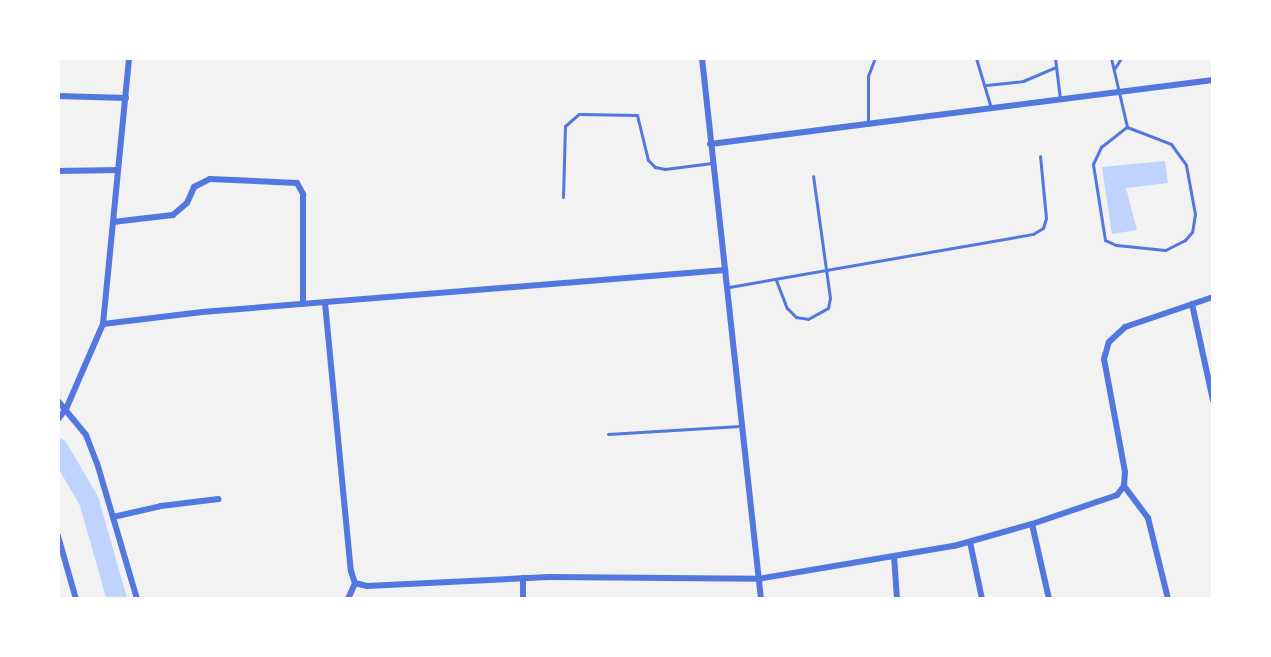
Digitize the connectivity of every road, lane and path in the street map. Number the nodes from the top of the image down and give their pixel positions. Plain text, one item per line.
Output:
1 (129, 58) edge
2 (702, 58) edge
3 (875, 58) edge
4 (976, 58) edge
5 (1055, 58) edge
6 (1111, 58) edge
7 (1121, 58) edge
8 (1056, 67) junction
9 (1115, 68) junction
10 (1213, 80) edge
11 (986, 85) junction
12 (1118, 94) junction
13 (58, 96) edge
14 (126, 98) junction
15 (1060, 101) junction
16 (991, 109) junction
17 (868, 124) junction
18 (1127, 127) junction
19 (710, 144) junction
20 (1040, 156) dead end
21 (712, 163) junction
22 (118, 170) junction
23 (58, 171) edge
24 (813, 176) dead end
25 (563, 197) dead end
26 (113, 222) junction
27 (725, 270) junction
28 (826, 272) junction
29 (776, 280) junction
30 (727, 288) junction
31 (1213, 297) edge
32 (325, 303) junction
33 (303, 304) junction
34 (1192, 304) junction
35 (103, 324) junction
36 (1213, 400) edge
37 (58, 401) edge
38 (62, 414) edge
39 (742, 426) junction
40 (608, 434) dead end
41 (1124, 486) junction
42 (219, 499) dead end
43 (113, 517) junction
44 (1032, 524) junction
45 (58, 536) edge
46 (970, 542) junction
47 (894, 556) junction
48 (523, 578) junction
49 (758, 579) junction
50 (355, 583) junction
51 (76, 599) edge
52 (137, 599) edge
53 (348, 599) edge
54 (523, 599) edge
55 (761, 599) edge
56 (897, 599) edge
57 (982, 599) edge
58 (1049, 599) edge
59 (1168, 599) edge

1 - 14 street
2 - 19 street
3 - 17 lane
4 - 11 lane
5 - 8 lane
6 - 9 lane
7 - 9 lane
8 - 11 lane
8 - 15 lane
9 - 12 lane
10 - 12 street
11 - 16 lane
12 - 15 street
12 - 18 lane
13 - 14 street
14 - 22 street
15 - 16 street
16 - 17 street
17 - 19 street
18 - 18 lane
19 - 21 street
20 - 28 lane
21 - 25 lane
21 - 27 street
22 - 23 street
22 - 26 street
24 - 28 lane
26 - 33 street
26 - 35 street
27 - 30 street
27 - 32 street
28 - 29 lane
28 - 29 lane
29 - 30 lane
30 - 39 street
31 - 34 street
32 - 33 street
32 - 50 street
33 - 35 street
34 - 36 street
34 - 41 street
35 - 38 street
37 - 38 street
38 - 43 street
39 - 40 lane
39 - 49 street
41 - 44 street
41 - 59 street
42 - 43 street
43 - 52 street
44 - 46 street
44 - 58 street
45 - 51 street
46 - 47 street
46 - 57 street
47 - 49 street
47 - 56 street
48 - 49 street
48 - 50 street
48 - 54 street
49 - 55 street
50 - 53 street

